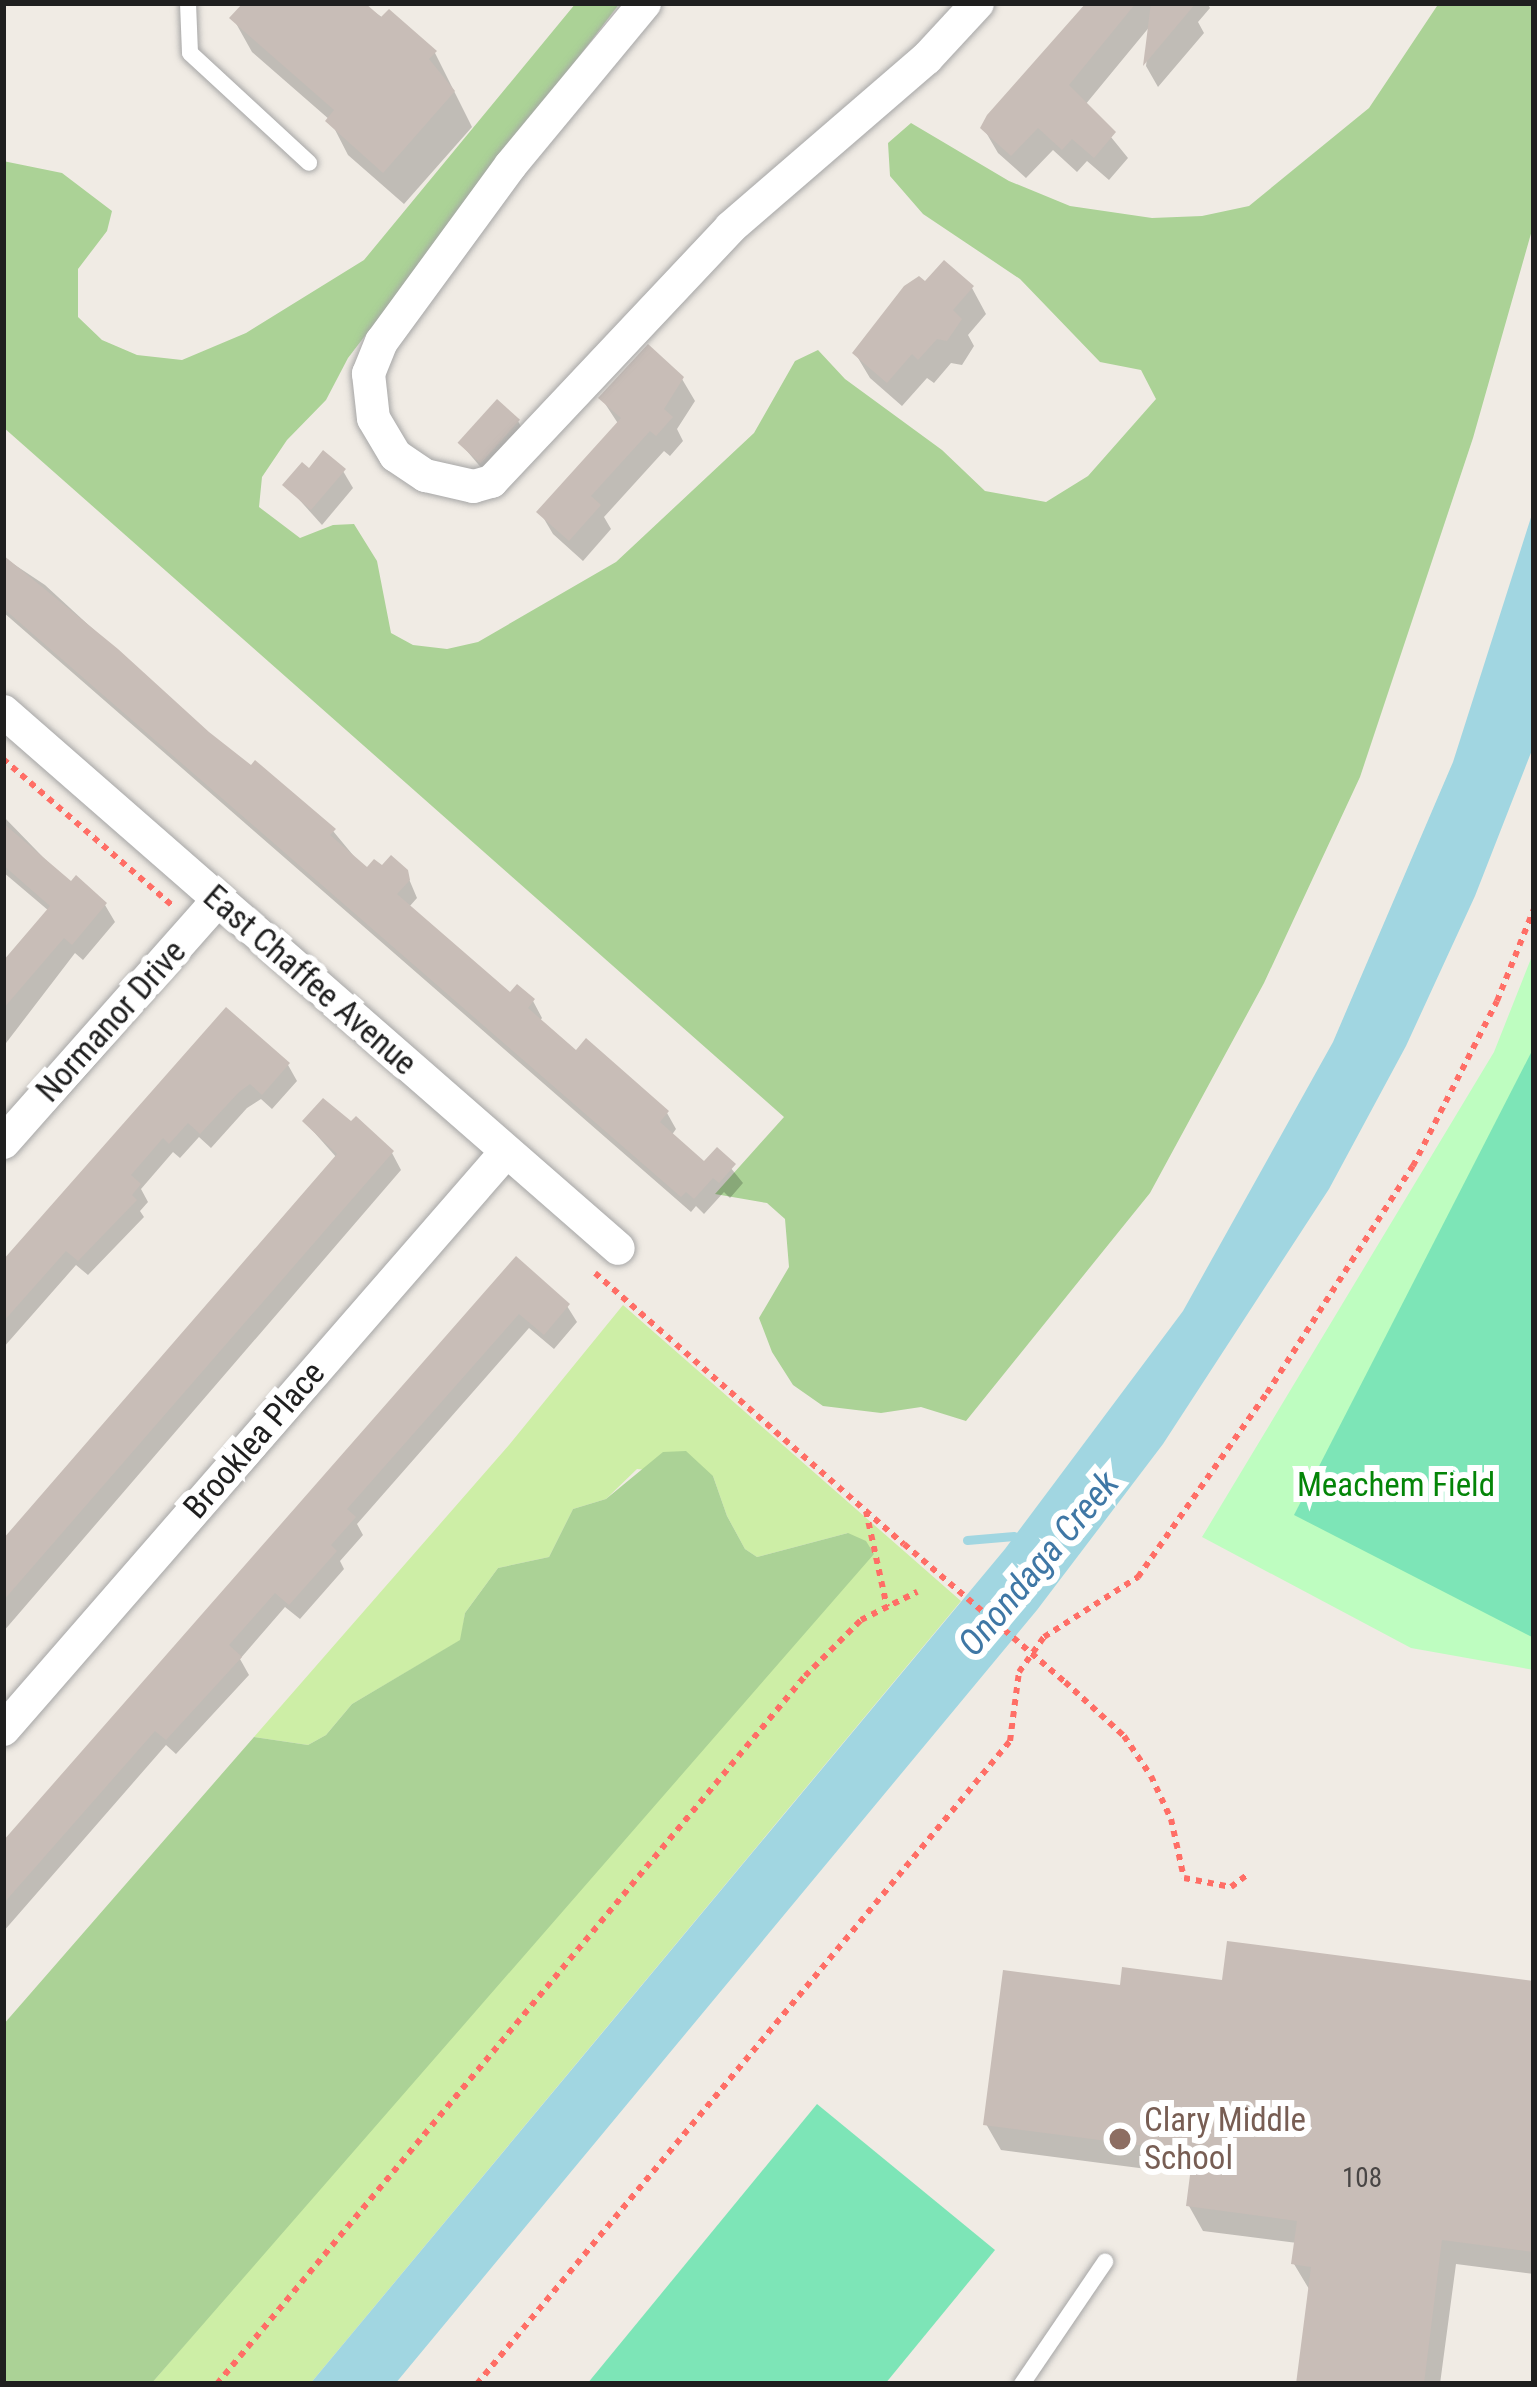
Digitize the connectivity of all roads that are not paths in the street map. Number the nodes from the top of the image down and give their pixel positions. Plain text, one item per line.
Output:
1 (188, 3) edge
2 (644, 3) edge
3 (977, 3) edge
4 (309, 163) dead end
5 (3, 711) edge
6 (218, 899) junction
7 (3, 1142) edge
8 (506, 1151) junction
9 (618, 1248) dead end
10 (3, 1729) edge
11 (1105, 2262) dead end
12 (1022, 2384) edge

1 - 4 lane
2 - 3 street
5 - 6 street, East Chaffee Avenue
6 - 7 street, Normanor Drive
6 - 8 street, East Chaffee Avenue
8 - 9 street, East Chaffee Avenue
8 - 10 street, Brooklea Place
11 - 12 lane

